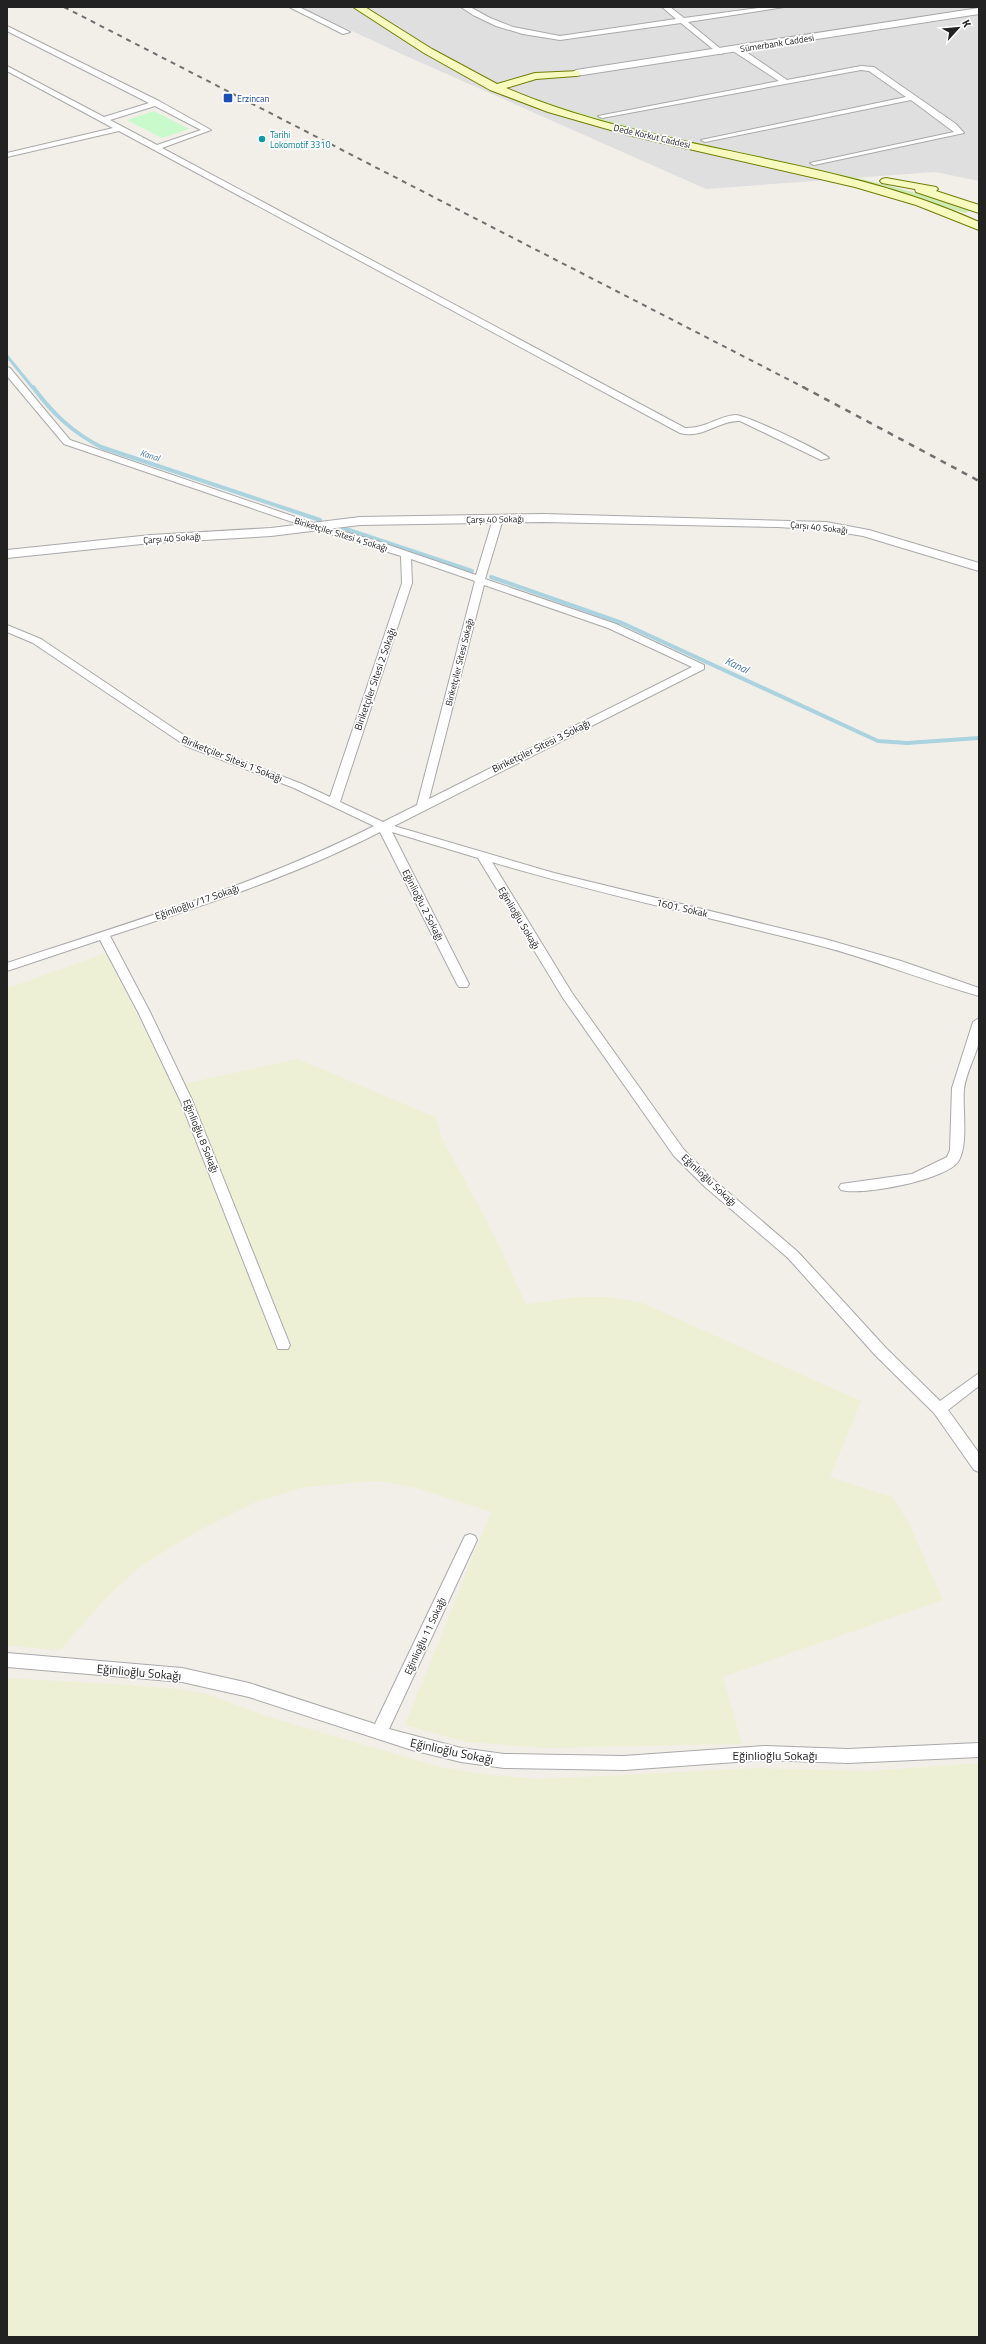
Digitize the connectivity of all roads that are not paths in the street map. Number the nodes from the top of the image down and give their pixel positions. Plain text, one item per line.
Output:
1 (293, 7) edge
2 (358, 7) edge
3 (371, 7) edge
4 (465, 7) edge
5 (666, 7) edge
6 (780, 7) edge
7 (979, 11) edge
8 (682, 20) junction
9 (7, 28) edge
10 (346, 32) dead end
11 (736, 49) junction
12 (719, 52) junction
13 (7, 68) edge
14 (576, 74) junction
15 (784, 80) junction
16 (506, 83) junction
17 (545, 86) dead end
18 (494, 88) junction
19 (535, 94) junction
20 (912, 98) junction
21 (523, 100) junction
22 (156, 103) junction
23 (602, 116) junction
24 (103, 120) junction
25 (119, 128) junction
26 (705, 140) junction
27 (156, 148) junction
28 (7, 155) edge
29 (814, 163) junction
30 (886, 181) junction
31 (979, 198) edge
32 (979, 209) edge
33 (979, 214) edge
34 (965, 219) junction
35 (979, 226) edge
36 (7, 370) edge
37 (824, 458) dead end
38 (498, 519) junction
39 (313, 526) junction
40 (7, 554) edge
41 (406, 554) junction
42 (979, 567) edge
43 (480, 580) junction
44 (7, 628) edge
45 (700, 667) joint
46 (334, 802) junction
47 (422, 806) junction
48 (383, 826) junction
49 (483, 857) junction
50 (103, 934) junction
51 (7, 968) edge
52 (463, 984) dead end
53 (979, 992) edge
54 (979, 1022) edge
55 (846, 1187) dead end
56 (283, 1345) dead end
57 (979, 1378) edge
58 (939, 1409) junction
59 (979, 1466) edge
60 (470, 1540) dead end
61 (7, 1660) edge
62 (379, 1733) junction
63 (979, 1750) edge

1 - 10 street
2 - 18 main road, Dede Korkut Caddesi
3 - 16 main road, Dede Korkut Caddesi
4 - 8 street
5 - 8 street
6 - 8 street
7 - 11 street, Sümerbank Caddesi
8 - 12 street
9 - 22 street
11 - 12 street, Sümerbank Caddesi
11 - 15 street
12 - 14 street, Sümerbank Caddesi
13 - 24 street
14 - 16 main road
14 - 17 main road
15 - 20 street
15 - 23 street
16 - 18 main road
16 - 19 main road, Dede Korkut Caddesi
18 - 21 main road, Dede Korkut Caddesi
19 - 21 main road
19 - 23 main road, Dede Korkut Caddesi
20 - 26 street
20 - 29 street
21 - 34 main road, Dede Korkut Caddesi
22 - 24 street
22 - 27 street
23 - 26 main road, Dede Korkut Caddesi
24 - 25 street
25 - 27 street
25 - 28 street
26 - 29 main road, Dede Korkut Caddesi
27 - 37 street
29 - 30 main road, Dede Korkut Caddesi
30 - 31 main road, Dede Korkut Caddesi
30 - 32 main road, Dede Korkut Caddesi
33 - 34 main road
34 - 35 main road, Dede Korkut Caddesi
36 - 39 street, Biriketçiler Sitesi 4 Sokağı
38 - 39 street, Çarşı 40 Sokağı
38 - 42 street, Çarşı 40 Sokağı
38 - 43 street, Biriketçiler Sitesi Sokağı
39 - 40 street, Çarşı 40 Sokağı
39 - 41 street, Biriketçiler Sitesi 4 Sokağı
41 - 43 street, Biriketçiler Sitesi 4 Sokağı
41 - 46 street, Biriketçiler Sitesi 2 Sokağı
43 - 45 street, Biriketçiler Sitesi 4 Sokağı
43 - 47 street, Biriketçiler Sitesi Sokağı
44 - 46 street, Biriketçiler Sitesi 1 Sokağı
45 - 47 street, Biriketçiler Sitesi 3 Sokağı
46 - 48 street, Biriketçiler Sitesi 1 Sokağı
47 - 48 street, Biriketçiler Sitesi 3 Sokağı
48 - 49 street, 1601. Sokak
48 - 50 street, Eğinlioğlu /17 Sokağı
48 - 52 street, Eğinlioğlu 2 Sokağı
49 - 53 street, 1601. Sokak
49 - 58 street, Eğinlioğlu Sokağı
50 - 51 street, Eğinlioğlu /17 Sokağı
50 - 56 street, Eğinlioğlu 8 Sokağı
54 - 55 street
57 - 58 street
58 - 59 street, Eğinlioğlu Sokağı
60 - 62 street, Eğinlioğlu 11 Sokağı
61 - 62 street, Eğinlioğlu Sokağı
62 - 63 street, Eğinlioğlu Sokağı

